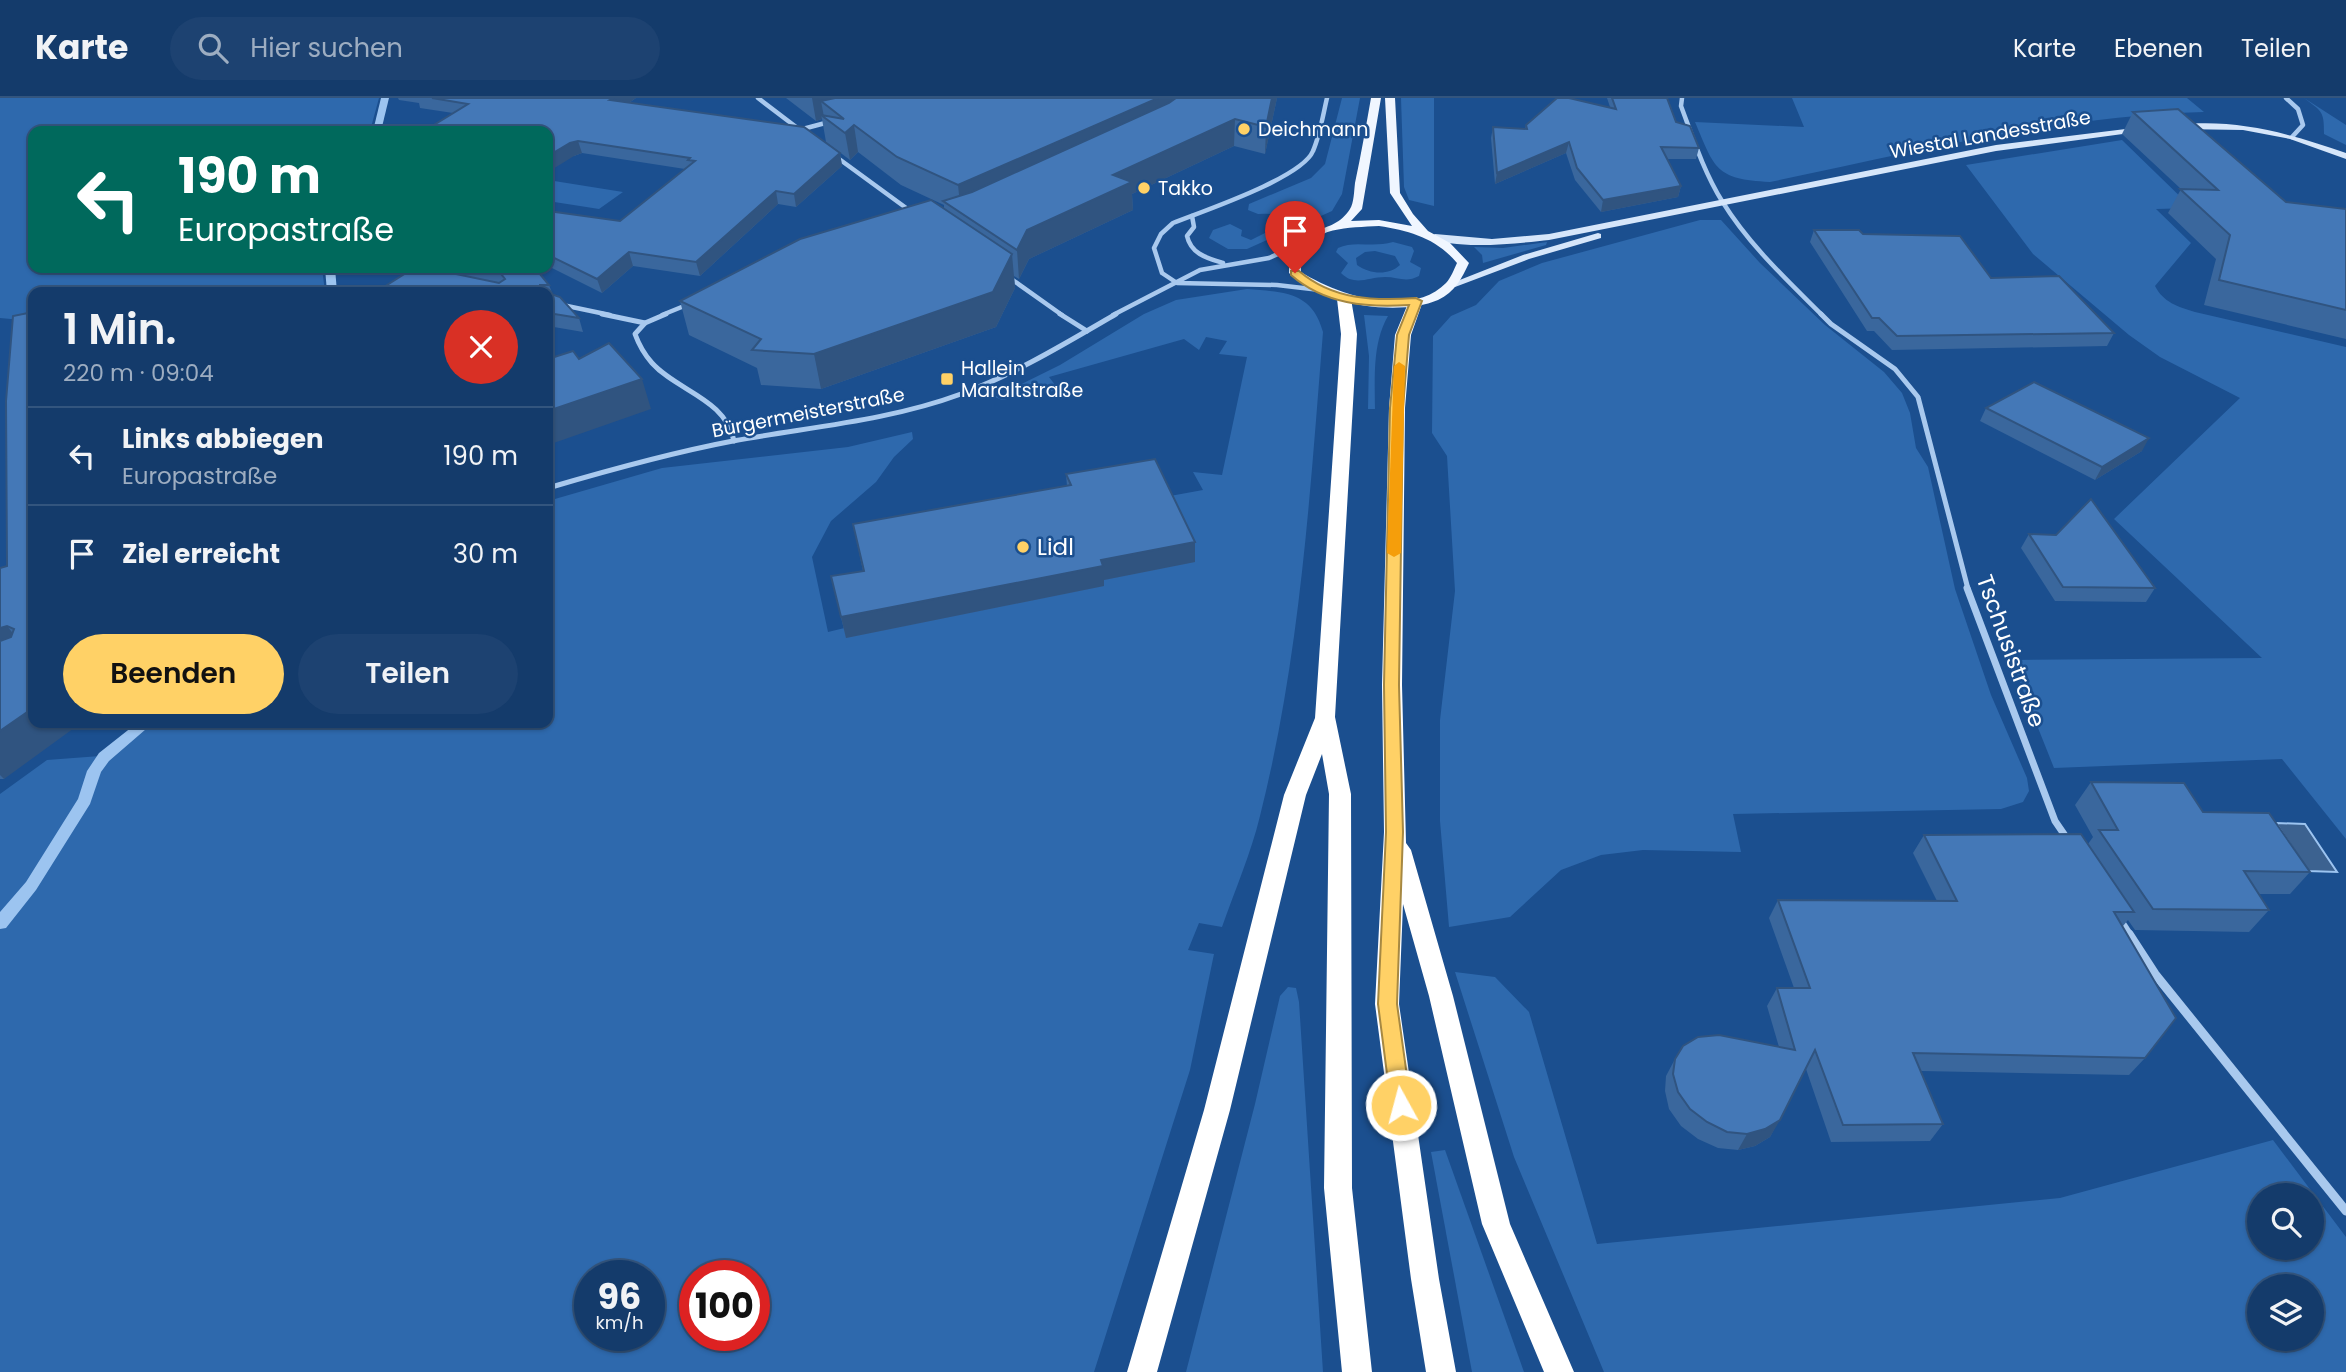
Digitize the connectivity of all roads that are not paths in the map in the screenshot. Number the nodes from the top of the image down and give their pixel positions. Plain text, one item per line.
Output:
1 (758, 98) edge
2 (1327, 98) edge
3 (1376, 98) edge
4 (1390, 98) edge
5 (1682, 98) edge
6 (2286, 98) edge
7 (837, 120) edge
8 (2165, 127) edge
9 (2151, 128) edge
10 (2292, 137) junction
11 (824, 149) edge
12 (2346, 156) edge
13 (1722, 201) junction
14 (1696, 207) junction
15 (911, 213) junction
16 (1192, 216) junction
17 (900, 217) edge
18 (919, 218) edge
19 (1342, 225) junction
20 (1430, 235) junction
21 (1300, 244) junction
22 (1224, 264) junction
23 (999, 270) edge
24 (1177, 283) junction
25 (1452, 285) junction
26 (1320, 290) junction
27 (701, 299) edge
28 (1344, 299) junction
29 (1416, 301) junction
30 (553, 303) edge
31 (645, 323) junction
32 (1087, 331) junction
33 (734, 441) junction
34 (553, 487) edge
35 (1325, 717) junction
36 (1395, 832) junction
37 (2070, 842) edge
38 (2112, 908) edge
39 (2346, 1211) edge
40 (1142, 1372) edge
41 (1357, 1372) edge
42 (1441, 1372) edge
43 (1559, 1372) edge

1 - 7 street
2 - 16 street
3 - 19 main road
4 - 20 main road
5 - 13 street, Tschusistraße
6 - 10 street
8 - 10 main road
9 - 13 main road, Wiestal Landesstraße
10 - 12 main road
11 - 15 street
13 - 14 main road, Wiestal Landesstraße
13 - 37 street, Tschusistraße
14 - 20 main road, Wiestal Landesstraße
14 - 25 main road, Wiestal Landesstraße
15 - 17 street
15 - 18 street
16 - 22 street
16 - 24 street
19 - 20 main road
19 - 21 main road
20 - 25 main road
21 - 22 street, Bürgermeisterstraße
21 - 26 main road
22 - 24 street, Bürgermeisterstraße
23 - 32 street
24 - 26 street
24 - 32 street, Bürgermeisterstraße
25 - 29 main road
26 - 28 main road
27 - 31 street
28 - 29 main road
28 - 35 highway
29 - 36 highway
30 - 31 street
31 - 33 street
32 - 33 street, Bürgermeisterstraße
33 - 34 street, Bürgermeisterstraße
35 - 40 highway
35 - 41 highway
36 - 42 highway
36 - 43 highway
38 - 39 street

